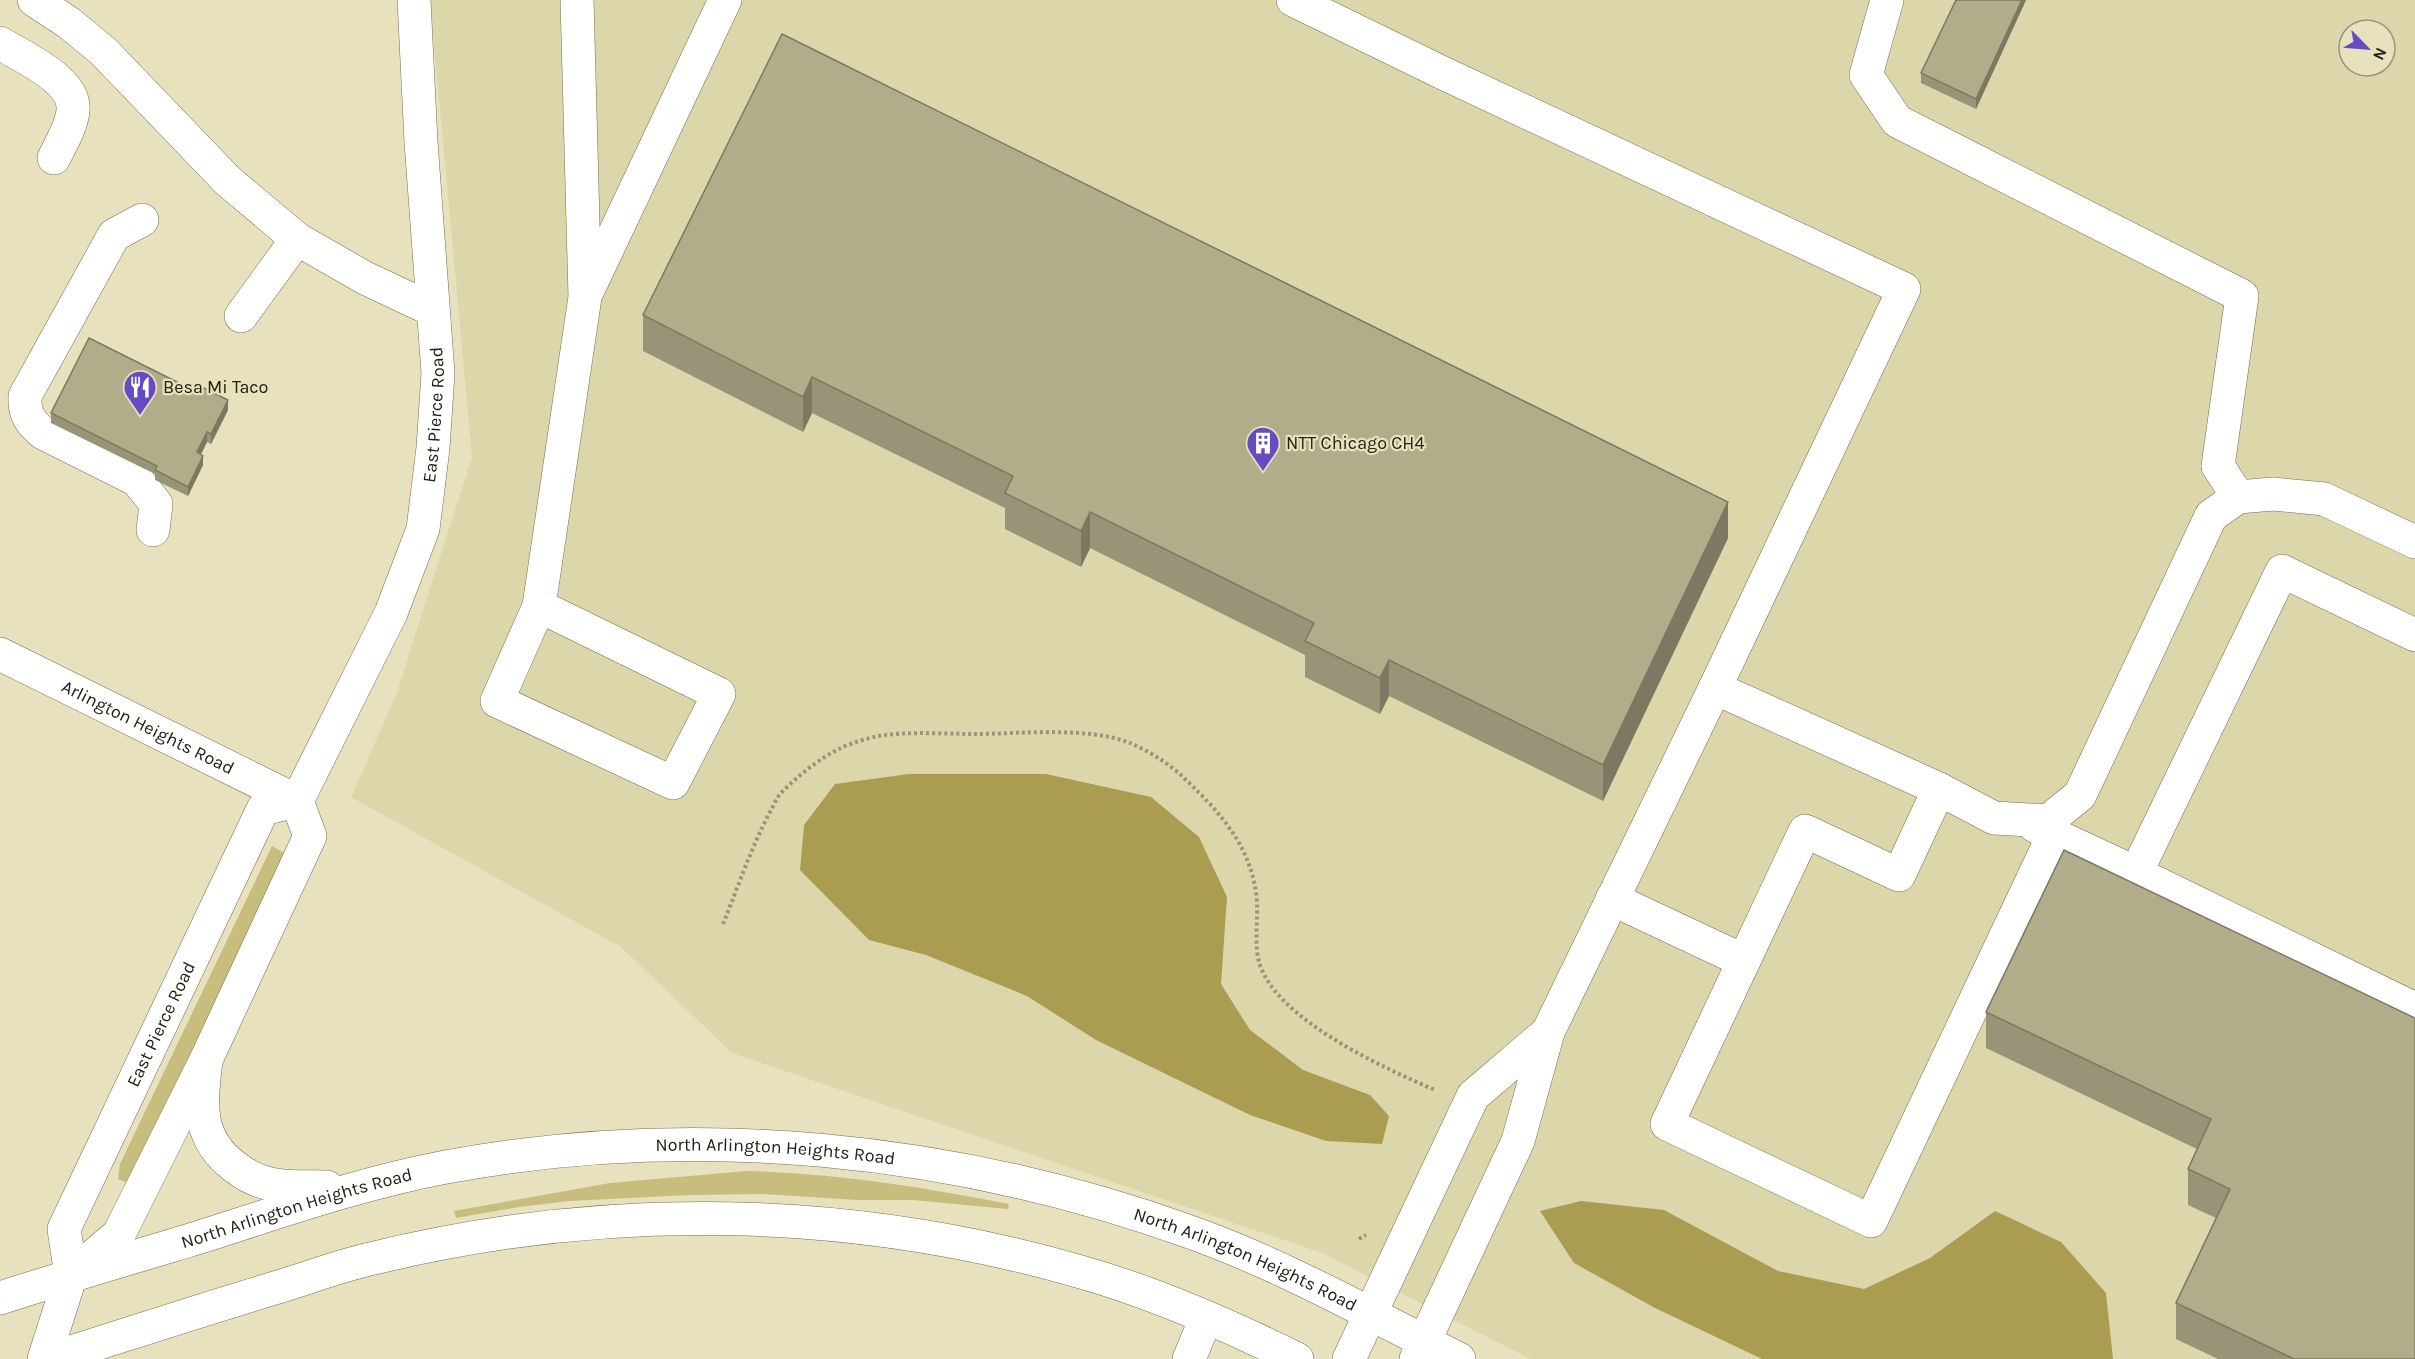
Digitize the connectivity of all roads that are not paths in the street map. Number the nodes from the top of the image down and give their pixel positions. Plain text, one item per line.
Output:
1 (34, 0) edge
2 (414, 0) edge
3 (577, 0) edge
4 (725, 0) edge
5 (1293, 0) edge
6 (1887, 0) edge
7 (0, 43) edge
8 (54, 158) dead end
9 (142, 220) dead end
10 (297, 239) junction
11 (585, 297) junction
12 (433, 310) junction
13 (241, 316) dead end
14 (2238, 497) junction
15 (153, 530) dead end
16 (2415, 542) edge
17 (539, 606) junction
18 (2415, 635) edge
19 (0, 654) edge
20 (1715, 688) junction
21 (1940, 789) junction
22 (297, 801) junction
23 (2022, 820) junction
24 (2054, 834) junction
25 (2136, 873) junction
26 (1612, 899) junction
27 (1744, 961) junction
28 (2415, 1008) edge
29 (1548, 1032) junction
30 (206, 1060) junction
31 (362, 1187) junction
32 (70, 1275) junction
33 (0, 1298) edge
34 (1371, 1314) junction
35 (1206, 1318) junction
36 (1420, 1350) edge
37 (44, 1359) edge
38 (49, 1359) edge
39 (1189, 1359) edge
40 (1297, 1359) edge
41 (1348, 1359) edge
42 (1459, 1359) edge

1 - 10 main road
2 - 12 main road, East Pierce Road
3 - 11 main road
4 - 11 main road
5 - 20 main road
6 - 14 main road
7 - 8 main road
9 - 15 main road
10 - 12 main road
10 - 13 main road
11 - 17 main road
12 - 22 main road, East Pierce Road
14 - 16 main road
14 - 23 main road
17 - 17 main road
18 - 25 main road
19 - 22 main road, Arlington Heights Road
20 - 21 main road
20 - 26 main road
21 - 23 main road
21 - 27 main road
22 - 30 main road
22 - 32 main road, East Pierce Road
23 - 24 main road
24 - 25 main road
24 - 27 main road
25 - 28 main road
26 - 27 main road
26 - 29 main road
29 - 34 main road
29 - 36 main road
30 - 31 main road
30 - 32 main road
31 - 32 main road, North Arlington Heights Road
31 - 34 main road, North Arlington Heights Road
32 - 33 main road, North Arlington Heights Road
32 - 37 main road, East Pierce Road
34 - 36 main road, North Arlington Heights Road
34 - 41 main road
35 - 38 main road
35 - 39 main road
35 - 40 main road
36 - 42 main road, North Arlington Heights Road

